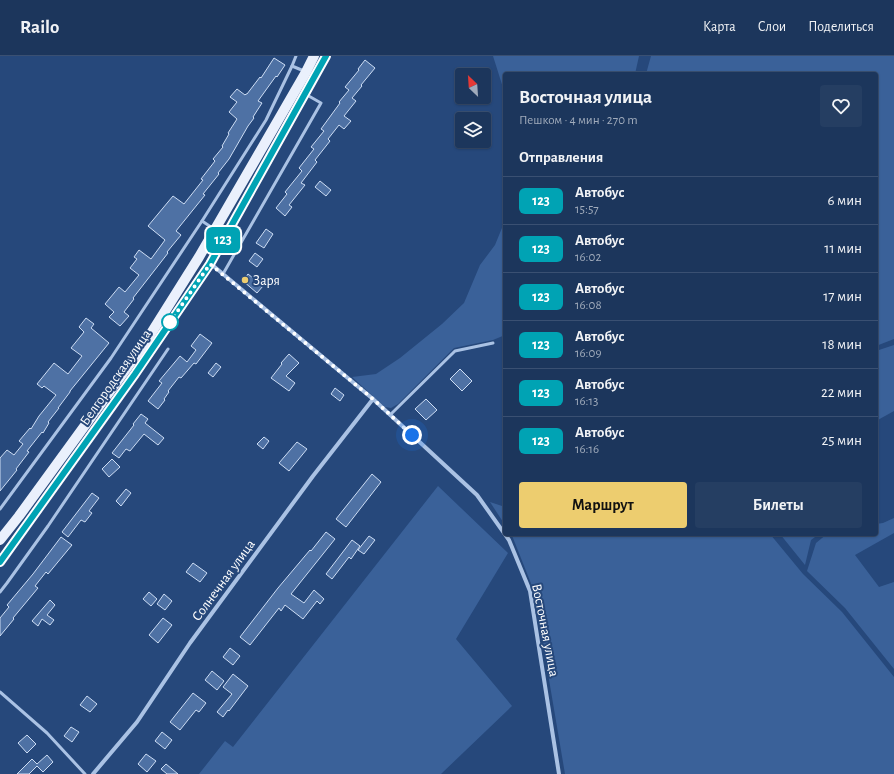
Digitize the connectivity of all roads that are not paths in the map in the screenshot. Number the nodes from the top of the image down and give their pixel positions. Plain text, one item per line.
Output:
1 (296, 56) edge
2 (314, 56) edge
3 (326, 56) edge
4 (292, 66) junction
5 (306, 72) junction
6 (305, 94) junction
7 (202, 221) junction
8 (215, 230) junction
9 (199, 258) junction
10 (210, 264) junction
11 (223, 274) junction
12 (493, 343) dead end
13 (168, 349) dead end
14 (373, 399) junction
15 (390, 415) junction
16 (0, 509) edge
17 (503, 530) edge
18 (507, 536) edge
19 (0, 540) edge
20 (0, 562) edge
21 (0, 592) edge
22 (0, 692) edge
23 (86, 774) edge
24 (93, 774) edge
25 (559, 774) edge

1 - 4 lane
2 - 5 main road, Белгородская улица
3 - 6 main road, Белгородская улица
4 - 5 lane
4 - 7 lane
5 - 8 main road, Белгородская улица
6 - 10 main road, Белгородская улица
6 - 11 lane
7 - 8 lane
7 - 16 lane
8 - 9 main road, Белгородская улица
9 - 10 lane
9 - 19 main road, Белгородская улица
10 - 11 street, Восточная улица
10 - 20 main road, Белгородская улица
11 - 14 street, Восточная улица
12 - 15 lane
13 - 21 lane
14 - 15 street, Восточная улица
14 - 24 street, Солнечная улица
15 - 17 street, Восточная улица
18 - 25 street, Восточная улица
22 - 23 lane

